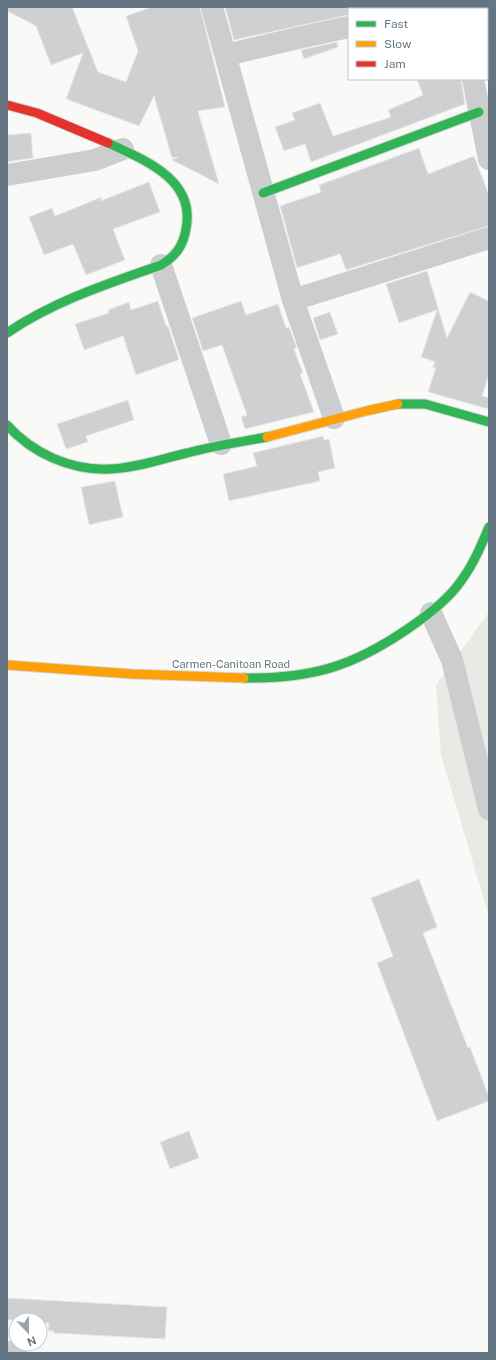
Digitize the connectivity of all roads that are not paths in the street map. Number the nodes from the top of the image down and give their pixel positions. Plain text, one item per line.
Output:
1 (212, 7) edge
2 (348, 27) edge
3 (226, 55) junction
4 (473, 80) edge
5 (7, 105) edge
6 (479, 112) junction
7 (122, 149) junction
8 (489, 159) edge
9 (7, 175) edge
10 (263, 192) junction
11 (489, 238) edge
12 (161, 265) junction
13 (293, 300) junction
14 (7, 333) edge
15 (334, 418) junction
16 (489, 422) edge
17 (7, 425) edge
18 (221, 444) junction
19 (489, 527) edge
20 (431, 613) junction
21 (7, 665) edge
22 (489, 809) edge
23 (7, 1352) edge
24 (16, 1353) edge

1 - 3 street
2 - 3 street
3 - 10 street
4 - 6 street
5 - 7 street
6 - 8 street
6 - 10 street
7 - 9 street
7 - 12 street
10 - 13 street
11 - 13 street
12 - 14 street
12 - 18 street
13 - 15 street
15 - 16 street
15 - 18 street
17 - 18 street
19 - 20 street, Carmen-Canitoan Road
20 - 21 street, Carmen-Canitoan Road
20 - 22 street
23 - 24 street

